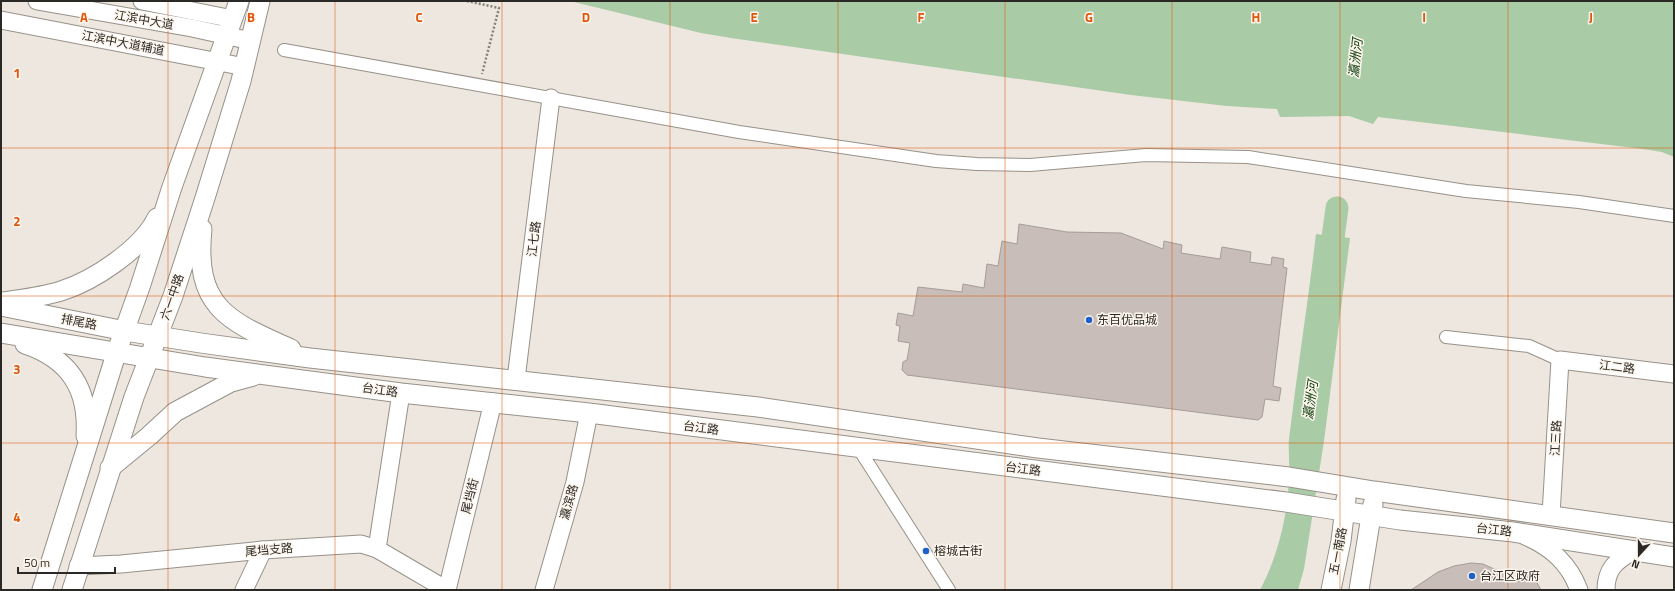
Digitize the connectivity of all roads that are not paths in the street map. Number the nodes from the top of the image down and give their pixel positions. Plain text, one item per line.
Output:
1 (37, 1) edge
2 (142, 1) edge
3 (239, 1) edge
4 (260, 1) edge
5 (1, 20) edge
6 (230, 27) junction
7 (251, 41) junction
8 (284, 50) dead end
9 (218, 62) junction
10 (245, 67) junction
11 (551, 98) junction
12 (172, 187) junction
13 (205, 198) junction
14 (1674, 216) edge
15 (1, 302) edge
16 (1, 306) edge
17 (125, 331) junction
18 (1, 333) edge
19 (1, 336) edge
20 (158, 336) junction
21 (1446, 337) dead end
22 (117, 352) junction
23 (150, 358) junction
24 (310, 358) junction
25 (1560, 360) junction
26 (1674, 374) edge
27 (272, 376) junction
28 (516, 379) junction
29 (401, 393) junction
30 (493, 402) junction
31 (589, 413) junction
32 (859, 448) junction
33 (84, 456) junction
34 (110, 468) junction
35 (1348, 487) junction
36 (1374, 491) junction
37 (1345, 512) junction
38 (1551, 515) junction
39 (1372, 516) junction
40 (1513, 532) junction
41 (1674, 533) edge
42 (377, 548) junction
43 (263, 550) junction
44 (1624, 551) junction
45 (1674, 557) edge
46 (78, 566) junction
47 (42, 590) edge
48 (72, 590) edge
49 (244, 590) edge
50 (447, 590) edge
51 (544, 590) edge
52 (949, 590) edge
53 (1331, 590) edge
54 (1359, 590) edge
55 (1579, 590) edge
56 (1594, 590) edge
57 (1606, 590) edge

1 - 6 street, 江滨中大道
2 - 6 street, 江滨中大道
3 - 6 main road
4 - 7 main road, 六一中路
5 - 9 street, 江滨中大道辅道
6 - 7 street, 江滨中大道
6 - 9 main road
7 - 10 main road, 六一中路
8 - 11 street
9 - 10 street, 江滨中大道辅道
9 - 12 main road
10 - 13 main road, 六一中路
11 - 14 street
11 - 28 street, 江七路
12 - 15 main road
12 - 17 main road
13 - 20 main road, 六一中路
13 - 24 main road
16 - 17 main road, 排尾路
17 - 20 main road, 排尾路
17 - 22 main road
18 - 22 main road, 排尾路
19 - 33 main road
20 - 23 main road, 六一中路
20 - 24 main road, 台江路
21 - 25 street
22 - 23 main road, 台江路
22 - 33 main road
23 - 27 main road, 台江路
23 - 34 main road, 六一中路
24 - 28 main road, 台江路
25 - 26 street, 江二路
25 - 38 street, 江三路
27 - 29 main road, 台江路
27 - 34 main road
28 - 35 main road, 台江路
29 - 30 main road, 台江路
29 - 42 street
30 - 31 main road, 台江路
30 - 50 street, 尾垱街
31 - 32 main road, 台江路
31 - 51 street, 瀛滨路
32 - 37 main road, 台江路
32 - 52 street
33 - 47 main road
34 - 46 main road, 六一中路
35 - 36 main road, 台江路
35 - 37 main road, 五一南路
36 - 38 main road, 台江路
36 - 39 main road
37 - 39 main road, 台江路
37 - 53 main road, 五一南路
38 - 41 main road, 台江路
39 - 40 main road, 台江路
39 - 54 main road
40 - 44 main road, 台江路
40 - 55 street
42 - 43 street, 尾垱支路
42 - 50 street, 尾垱支路
43 - 46 street, 尾垱支路
43 - 49 street
44 - 45 main road, 台江路
44 - 56 street
44 - 57 street
46 - 48 main road, 六一中路

